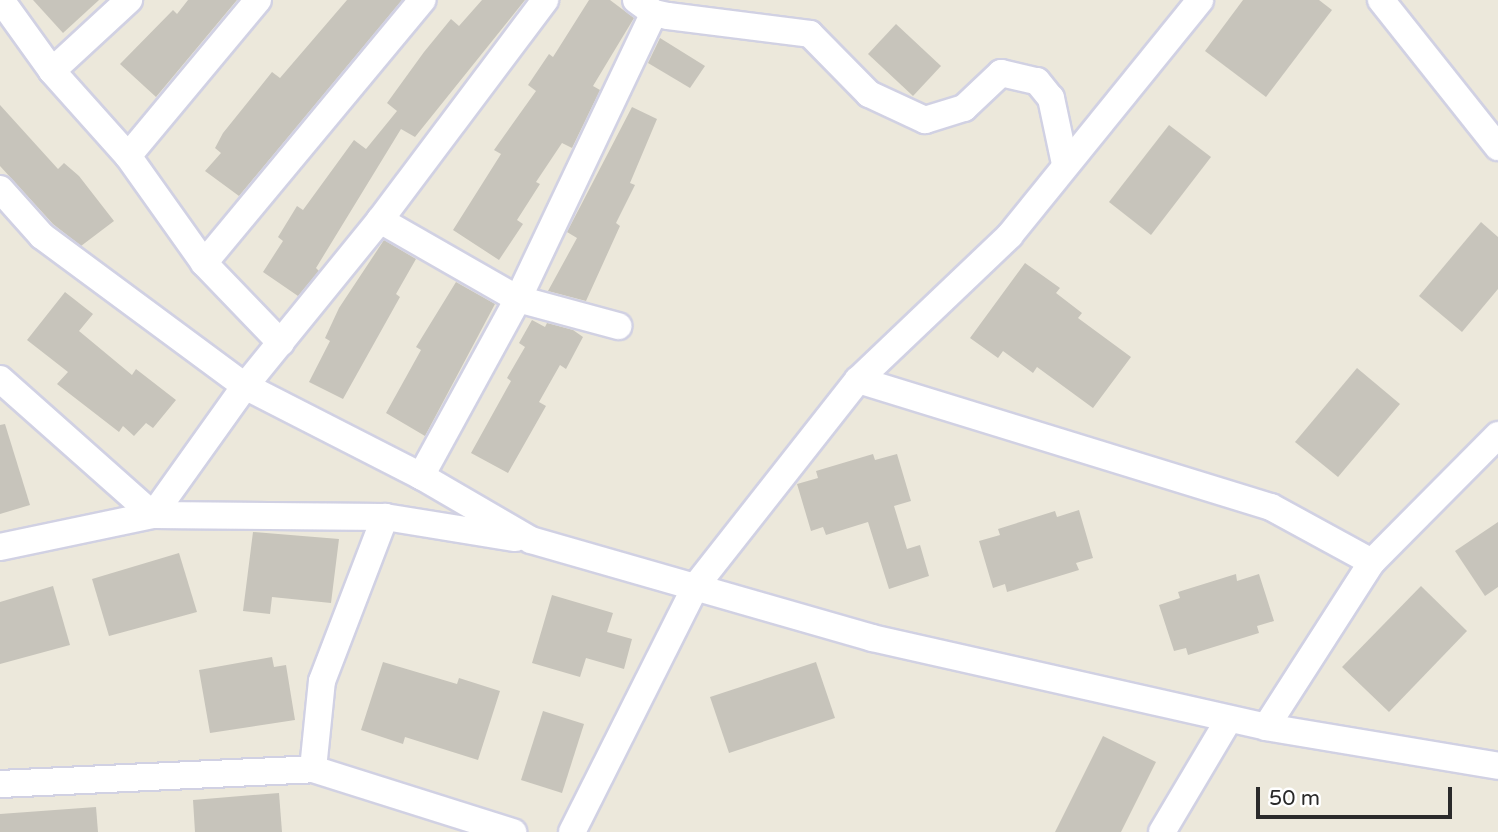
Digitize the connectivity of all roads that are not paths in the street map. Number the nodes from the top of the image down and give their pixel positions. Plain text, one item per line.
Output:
1 (1, 0) edge
2 (129, 0) edge
3 (258, 0) edge
4 (422, 0) edge
5 (545, 0) edge
6 (1200, 0) edge
7 (1381, 0) edge
8 (645, 6) edge
9 (52, 71) junction
10 (1498, 147) edge
11 (128, 156) junction
12 (1065, 164) junction
13 (0, 190) edge
14 (380, 220) junction
15 (204, 263) junction
16 (517, 299) junction
17 (618, 326) dead end
18 (281, 343) junction
19 (0, 379) edge
20 (859, 380) junction
21 (245, 386) junction
22 (1498, 435) edge
23 (421, 476) junction
24 (153, 515) junction
25 (385, 517) junction
26 (531, 540) junction
27 (0, 547) edge
28 (1372, 562) junction
29 (695, 587) junction
30 (1229, 719) junction
31 (1266, 727) junction
32 (1498, 766) edge
33 (313, 769) junction
34 (0, 784) edge
35 (513, 832) edge
36 (572, 832) edge
37 (1162, 832) edge

1 - 9 street
2 - 9 street
3 - 11 street
4 - 15 street
5 - 14 street
6 - 12 street
7 - 10 street
8 - 12 street
8 - 16 street
9 - 11 street
11 - 15 street
12 - 20 street
13 - 21 street
14 - 16 street
14 - 18 street
15 - 18 street
16 - 17 street
16 - 23 street
18 - 21 street
19 - 24 street
20 - 28 street
20 - 29 street
21 - 23 street
21 - 24 street
22 - 28 street
23 - 26 street
24 - 25 street
24 - 27 street
25 - 26 street
25 - 33 street
26 - 29 street
28 - 31 street
29 - 30 street
29 - 36 street
30 - 31 street
30 - 37 street
31 - 32 street
33 - 34 street
33 - 35 street

